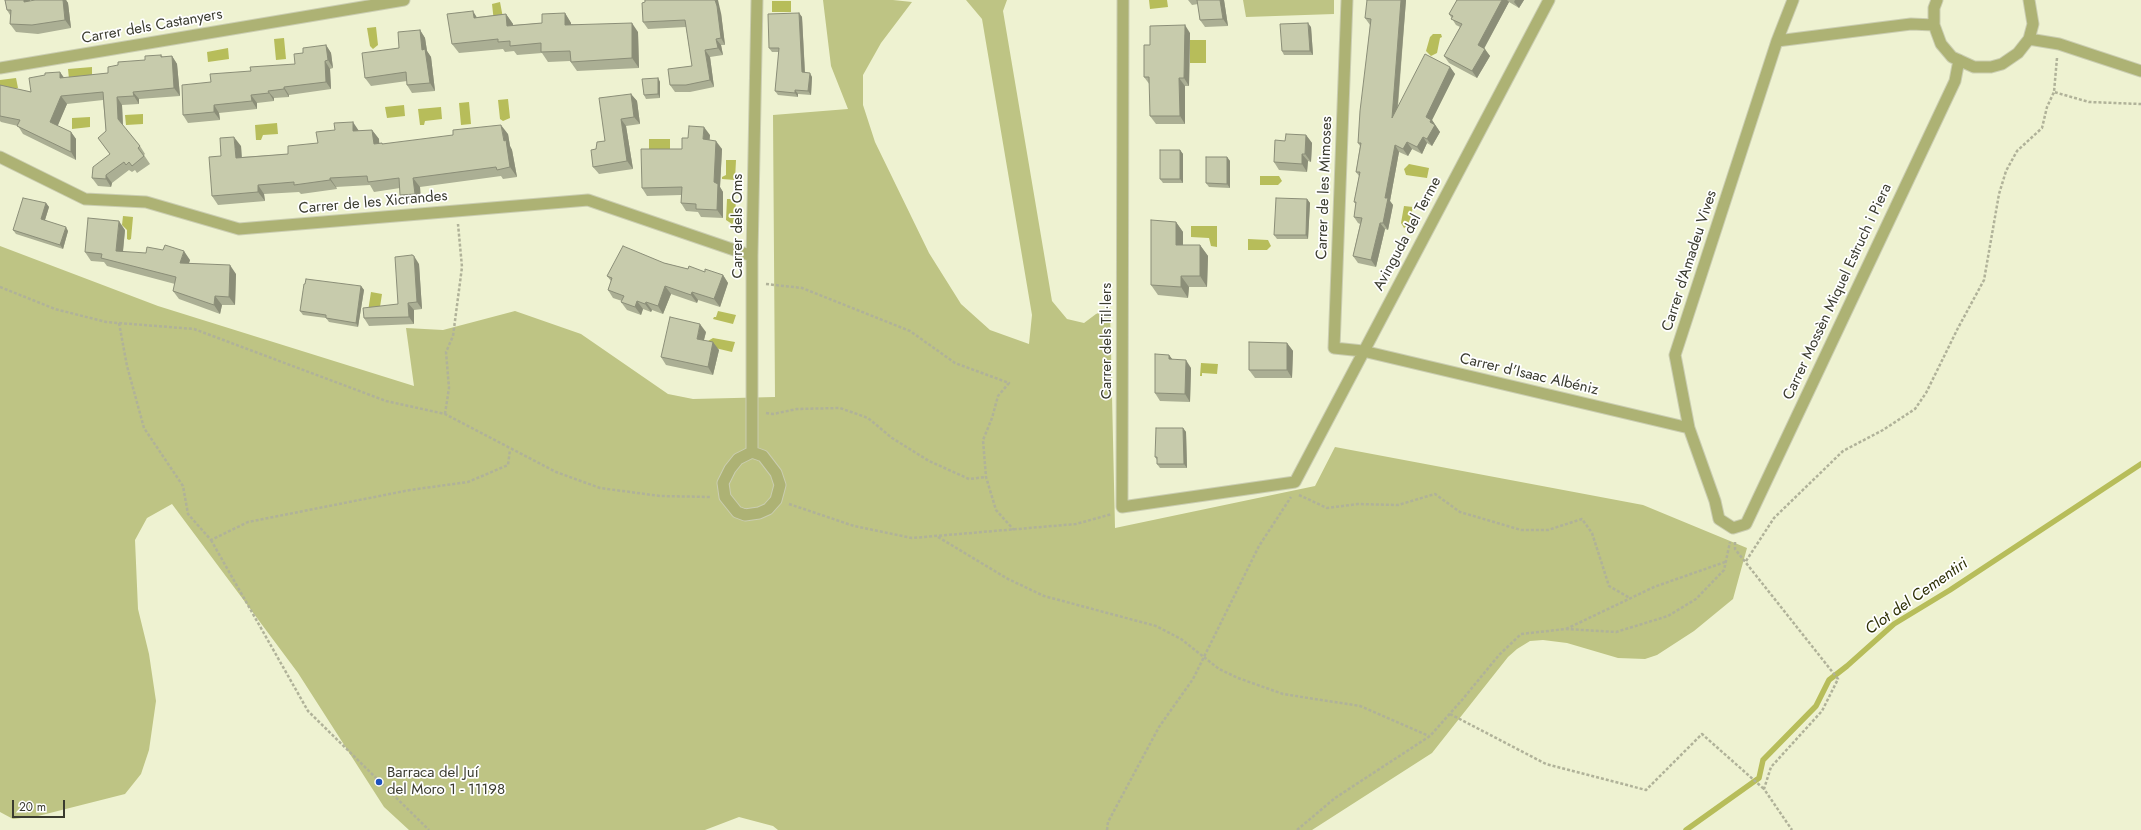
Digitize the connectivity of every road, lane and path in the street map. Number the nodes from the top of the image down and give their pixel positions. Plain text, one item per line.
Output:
1 (404, 0) edge
2 (757, 0) edge
3 (1123, 0) edge
4 (1347, 0) edge
5 (1549, 0) edge
6 (1793, 0) edge
7 (1937, 0) edge
8 (2029, 0) edge
9 (1934, 25) junction
10 (2029, 39) junction
11 (1777, 41) junction
12 (2059, 44) junction
13 (1959, 60) junction
14 (0, 68) edge
15 (2141, 71) edge
16 (2054, 92) junction
17 (2141, 104) edge
18 (0, 157) edge
19 (456, 211) junction
20 (752, 256) junction
21 (753, 282) junction
22 (0, 287) edge
23 (119, 323) junction
24 (1363, 352) junction
25 (753, 411) junction
26 (445, 414) junction
27 (1689, 428) junction
28 (510, 450) junction
29 (752, 452) junction
30 (986, 477) junction
31 (1294, 487) junction
32 (726, 497) junction
33 (776, 500) junction
34 (1122, 507) junction
35 (1733, 528) junction
36 (1014, 530) junction
37 (938, 536) junction
38 (211, 540) junction
39 (1746, 561) junction
40 (1725, 562) junction
41 (1630, 598) junction
42 (1566, 629) junction
43 (1204, 657) junction
44 (1450, 714) junction
45 (1430, 736) junction
46 (1764, 789) junction
47 (429, 830) edge
48 (1107, 830) edge
49 (1297, 830) edge
50 (1792, 830) edge

1 - 14 street, Carrer dels Castanyers
2 - 20 street, Carrer dels Oms
3 - 34 street, Carrer dels Til·lers
4 - 24 street, Carrer de les Mimoses
5 - 24 street, Avinguda del Terme
6 - 11 street, Carrer d'Amadeu Vives
7 - 9 street
8 - 10 street
9 - 11 street
9 - 13 street
10 - 12 street
10 - 13 street
11 - 27 street, Carrer d'Amadeu Vives
12 - 15 street
12 - 16 path
13 - 35 street, Carrer Mossèn Miquel Estruch i Piera
16 - 17 path
16 - 39 path
18 - 19 street, Carrer de les Xicrandes
19 - 20 street, Carrer de les Xicrandes
19 - 26 path
20 - 21 street, Carrer dels Oms
21 - 25 street, Carrer dels Oms
21 - 30 path
22 - 23 path
23 - 26 path
23 - 38 path
24 - 27 street, Carrer d'Isaac Albéniz
24 - 31 street, Avinguda del Terme
25 - 29 street, Carrer dels Oms
25 - 30 path
26 - 28 path
27 - 35 street, Carrer d'Amadeu Vives
28 - 32 path
28 - 38 path
29 - 32 street
29 - 33 street
30 - 36 path
31 - 34 street
31 - 41 path
31 - 43 path
32 - 33 street
33 - 37 path
34 - 36 path
35 - 39 path
35 - 40 path
36 - 37 path
37 - 43 path
38 - 47 path
39 - 46 path
40 - 41 path
40 - 42 path
41 - 42 path
42 - 44 path
43 - 45 path
43 - 48 path
44 - 45 path
44 - 46 path
45 - 49 path
46 - 50 path

